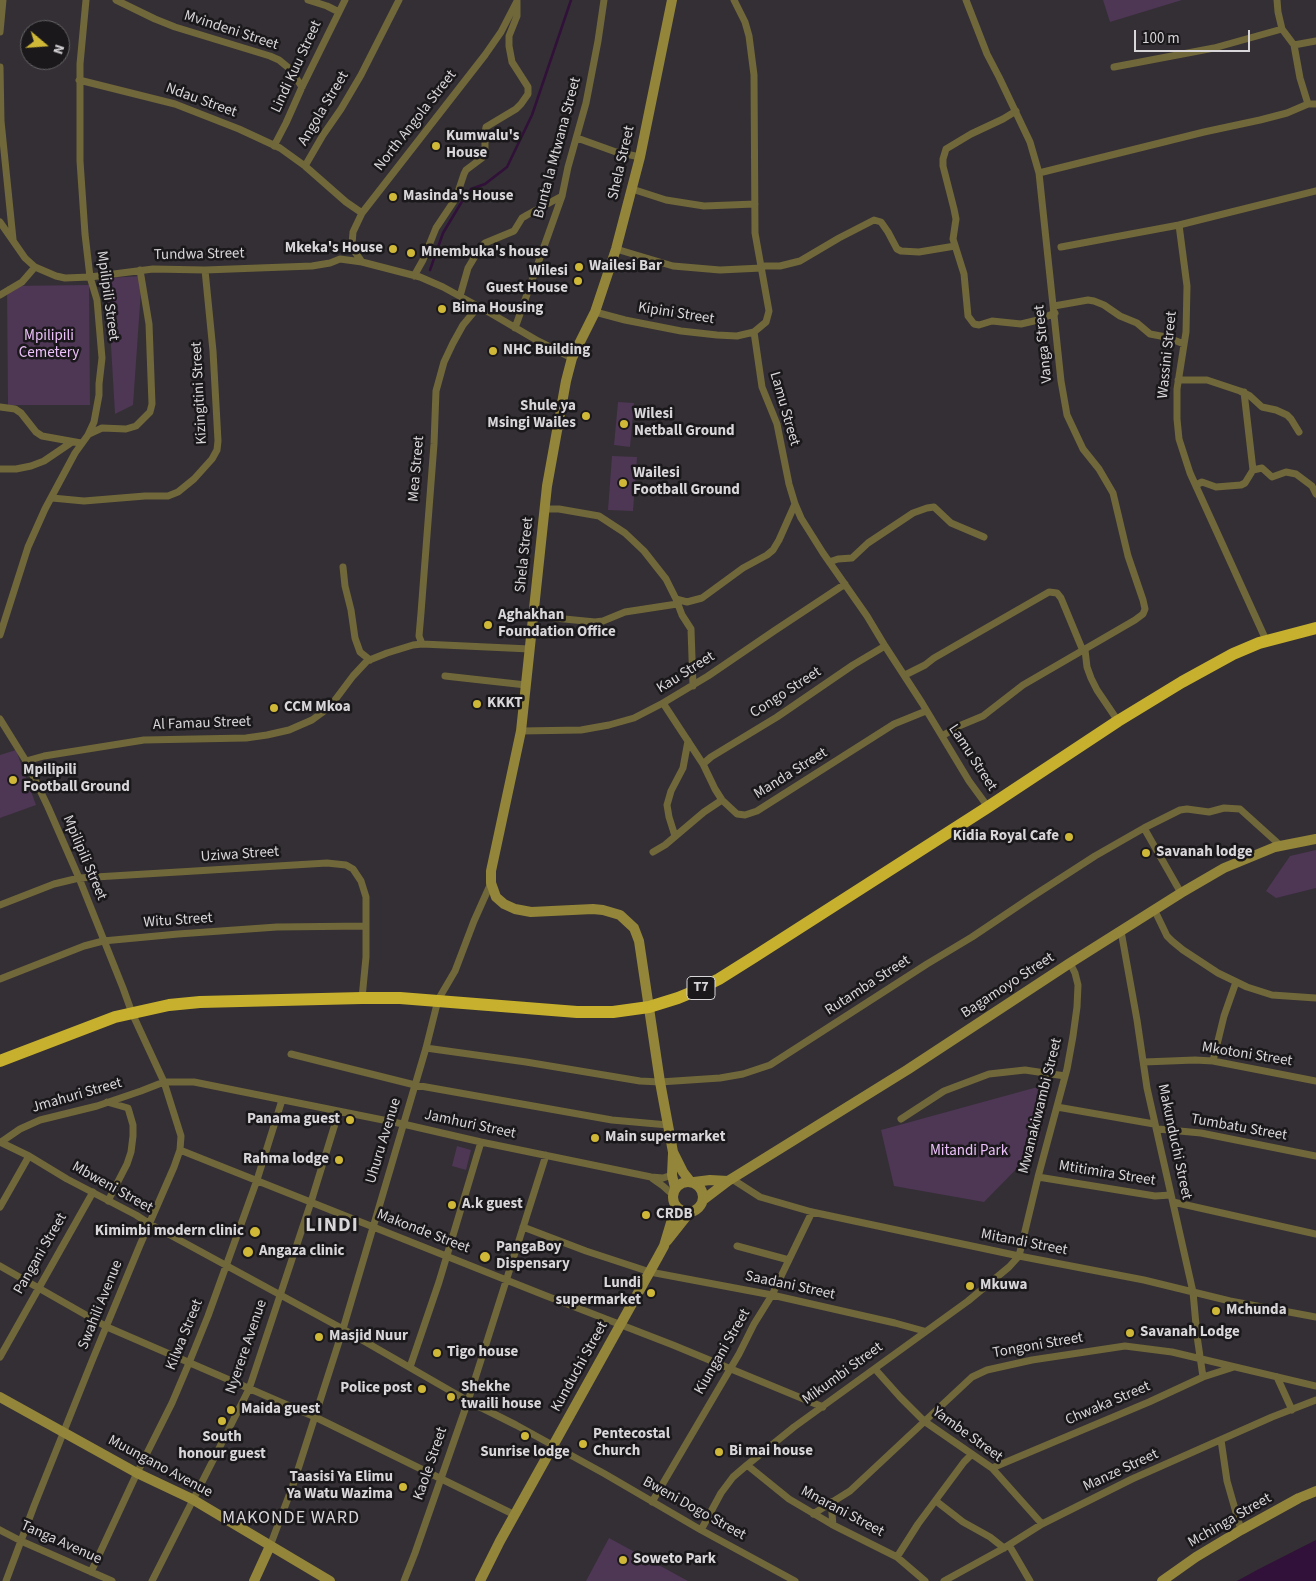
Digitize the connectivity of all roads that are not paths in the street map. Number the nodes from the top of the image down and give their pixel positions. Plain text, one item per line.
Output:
1 (3, 0) edge
2 (86, 0) edge
3 (116, 0) edge
4 (308, 0) edge
5 (345, 0) edge
6 (399, 0) edge
7 (517, 0) edge
8 (604, 0) edge
9 (672, 0) edge
10 (734, 0) edge
11 (966, 0) edge
12 (1270, 0) edge
13 (1277, 3) edge
14 (339, 12) junction
15 (0, 27) edge
16 (1282, 30) junction
17 (0, 32) edge
18 (1316, 41) edge
19 (1294, 45) junction
20 (0, 67) edge
21 (1114, 67) dead end
22 (79, 80) junction
23 (302, 87) junction
24 (1, 100) edge
25 (1308, 104) junction
26 (1316, 104) edge
27 (1016, 111) junction
28 (577, 138) junction
29 (274, 146) junction
30 (640, 158) junction
31 (305, 166) junction
32 (1039, 173) junction
33 (632, 188) junction
34 (1316, 191) edge
35 (562, 196) junction
36 (755, 204) junction
37 (362, 213) junction
38 (0, 222) edge
39 (1179, 225) junction
40 (13, 239) junction
41 (955, 246) junction
42 (1060, 248) dead end
43 (616, 249) junction
44 (362, 262) junction
45 (35, 267) junction
46 (762, 267) junction
47 (140, 270) junction
48 (205, 270) junction
49 (417, 276) junction
50 (90, 277) junction
51 (0, 295) edge
52 (460, 296) junction
53 (478, 307) junction
54 (1054, 309) junction
55 (595, 312) junction
56 (515, 328) junction
57 (754, 332) junction
58 (1184, 344) junction
59 (572, 358) junction
60 (1178, 380) junction
61 (1244, 392) junction
62 (0, 407) edge
63 (1299, 432) dead end
64 (88, 435) junction
65 (72, 442) junction
66 (81, 443) junction
67 (0, 469) edge
68 (1253, 470) junction
69 (1196, 484) junction
70 (1316, 494) edge
71 (52, 498) junction
72 (795, 504) junction
73 (544, 509) junction
74 (984, 537) dead end
75 (829, 562) junction
76 (344, 567) dead end
77 (845, 584) junction
78 (677, 601) junction
79 (534, 616) junction
80 (1316, 628) edge
81 (0, 635) edge
82 (1266, 640) junction
83 (422, 644) junction
84 (885, 646) junction
85 (530, 649) junction
86 (1084, 650) junction
87 (370, 660) junction
88 (904, 675) junction
89 (445, 676) dead end
90 (526, 685) junction
91 (693, 686) junction
92 (663, 703) junction
93 (926, 711) junction
94 (0, 719) edge
95 (1118, 721) junction
96 (520, 731) junction
97 (942, 736) junction
98 (688, 741) junction
99 (26, 761) junction
100 (703, 764) junction
101 (722, 800) junction
102 (988, 808) junction
103 (1144, 828) junction
104 (675, 836) junction
105 (1316, 840) edge
106 (1281, 846) junction
107 (653, 852) dead end
108 (79, 878) junction
109 (491, 883) junction
110 (1181, 893) junction
111 (0, 905) edge
112 (1154, 909) junction
113 (366, 926) junction
114 (1121, 931) junction
115 (103, 941) junction
116 (1070, 963) junction
117 (0, 979) edge
118 (1236, 982) junction
119 (362, 998) junction
120 (1316, 998) edge
121 (438, 1000) junction
122 (648, 1007) junction
123 (132, 1013) junction
124 (426, 1048) junction
125 (291, 1054) dead end
126 (0, 1061) edge
127 (1213, 1061) junction
128 (1144, 1062) junction
129 (1065, 1076) junction
130 (1316, 1081) edge
131 (164, 1082) junction
132 (660, 1082) junction
133 (415, 1085) junction
134 (282, 1100) junction
135 (107, 1102) junction
136 (1057, 1107) junction
137 (339, 1111) junction
138 (901, 1119) dead end
139 (403, 1124) junction
140 (668, 1125) junction
141 (1156, 1127) junction
142 (0, 1142) edge
143 (481, 1142) junction
144 (180, 1150) junction
145 (673, 1152) junction
146 (546, 1155) junction
147 (29, 1156) junction
148 (1316, 1156) edge
149 (672, 1175) junction
150 (651, 1177) junction
151 (1038, 1177) junction
152 (257, 1180) junction
153 (730, 1180) junction
154 (692, 1182) junction
155 (93, 1192) junction
156 (675, 1196) junction
157 (1172, 1199) junction
158 (108, 1200) junction
159 (703, 1200) junction
160 (312, 1202) junction
161 (0, 1207) edge
162 (690, 1212) junction
163 (812, 1212) junction
164 (150, 1224) junction
165 (372, 1227) junction
166 (524, 1227) junction
167 (1316, 1234) edge
168 (664, 1246) junction
169 (737, 1246) dead end
170 (448, 1256) junction
171 (1019, 1256) junction
172 (789, 1260) junction
173 (226, 1265) junction
174 (0, 1266) edge
175 (650, 1272) junction
176 (507, 1280) junction
177 (38, 1288) junction
178 (1193, 1292) junction
179 (280, 1294) junction
180 (772, 1295) junction
181 (1316, 1317) edge
182 (621, 1325) junction
183 (107, 1327) junction
184 (343, 1328) junction
185 (924, 1331) junction
186 (0, 1357) edge
187 (1200, 1360) junction
188 (189, 1363) junction
189 (410, 1367) junction
190 (1234, 1367) junction
191 (730, 1369) junction
192 (874, 1369) junction
193 (1203, 1377) junction
194 (1277, 1377) junction
195 (1316, 1386) edge
196 (250, 1388) junction
197 (0, 1397) edge
198 (1316, 1400) edge
199 (468, 1401) junction
200 (823, 1407) junction
201 (1292, 1410) junction
202 (315, 1417) junction
203 (924, 1421) junction
204 (64, 1433) junction
205 (1221, 1440) junction
206 (554, 1446) junction
207 (971, 1455) junction
208 (747, 1465) junction
209 (992, 1468) junction
210 (137, 1473) junction
211 (440, 1479) junction
212 (1316, 1491) edge
213 (192, 1499) junction
214 (936, 1501) junction
215 (652, 1502) junction
216 (832, 1502) junction
217 (813, 1514) junction
218 (515, 1515) junction
219 (1042, 1524) junction
220 (833, 1525) junction
221 (0, 1530) edge
222 (701, 1530) junction
223 (1241, 1530) junction
224 (21, 1541) junction
225 (270, 1546) junction
226 (1006, 1546) junction
227 (897, 1557) junction
228 (91, 1572) junction
229 (6, 1581) edge
230 (112, 1581) edge
231 (152, 1581) edge
232 (254, 1581) edge
233 (330, 1581) edge
234 (404, 1581) edge
235 (480, 1581) edge
236 (795, 1581) edge
237 (925, 1581) edge
238 (944, 1581) edge
239 (1030, 1581) edge
240 (1162, 1581) edge

1 - 15 street
2 - 22 street, Mpilipili Street
3 - 23 street, Mvindeni Street
4 - 14 street
5 - 14 street, Lindi Kuu Street
6 - 31 street, Angola Street
7 - 37 street, North Angola Street
7 - 49 street
8 - 28 street, Bunta la Mtwana Street
9 - 30 main road, Shela Street
10 - 36 street
11 - 27 street, Vanga Street
12 - 13 street
13 - 16 street
14 - 23 street, Lindi Kuu Street
15 - 17 street
16 - 19 street
16 - 21 street
18 - 19 street
19 - 25 street
20 - 24 street
22 - 29 street, Ndau Street
22 - 50 street, Mpilipili Street
23 - 29 street, Lindi Kuu Street
24 - 40 street
25 - 26 street
25 - 32 street
27 - 32 street, Vanga Street
27 - 41 street
28 - 30 street
28 - 35 street, Bunta la Mtwana Street
29 - 31 street, Ndau Street
30 - 33 main road, Shela Street
31 - 37 street, Angola Street
32 - 54 street, Vanga Street
33 - 36 street
33 - 43 main road, Shela Street
34 - 39 street
35 - 52 street
35 - 56 street, Bunta la Mtwana Street
36 - 46 street
37 - 44 street, North Angola Street
38 - 40 street, Tundwa Street
39 - 42 street
39 - 58 street, Wassini Street
40 - 45 street, Tundwa Street
41 - 46 street
41 - 54 street
43 - 46 street
43 - 55 main road, Shela Street
44 - 48 street, Tundwa Street
44 - 49 street, Tundwa Street
45 - 50 street, Tundwa Street
45 - 51 street
46 - 57 street
47 - 48 street, Tundwa Street
47 - 50 street, Tundwa Street
47 - 64 street
48 - 71 street, Kizingitini Street
49 - 52 street, Tundwa Street
50 - 64 street, Mpilipili Street
52 - 53 street, Tundwa Street
53 - 56 street, Tundwa Street
53 - 83 street, Mea Street
54 - 58 street
54 - 86 street, Vanga Street
55 - 57 street, Kipini Street
55 - 59 main road, Shela Street
56 - 59 street, Tundwa Street
57 - 72 street, Lamu Street
58 - 60 street, Wassini Street
59 - 73 main road, Shela Street
60 - 61 street
60 - 69 street, Wassini Street
61 - 63 street
61 - 68 street
62 - 65 street
64 - 66 street, Mpilipili Street
65 - 66 street
65 - 67 street
66 - 71 street, Mpilipili Street
68 - 69 street
68 - 70 street
69 - 82 street, Wassini Street
71 - 81 street, Mpilipili Street
72 - 75 street, Lamu Street
72 - 78 street
73 - 78 street
73 - 79 main road, Shela Street
74 - 75 street
75 - 77 street, Lamu Street
76 - 87 street
77 - 84 street, Lamu Street
77 - 91 street, Kau Street
78 - 79 street
78 - 91 street
79 - 85 main road, Shela Street
80 - 82 highway, T7
82 - 95 highway, T7
83 - 85 street, Al Famau Street
83 - 87 street, Al Famau Street
84 - 88 street, Lamu Street
84 - 100 street, Congo Street
85 - 90 main road, Shela Street
86 - 88 street
86 - 95 street
86 - 97 street, Vanga Street
87 - 99 street, Al Famau Street
88 - 93 street, Lamu Street
89 - 90 street
90 - 96 main road, Shela Street
91 - 92 street, Kau Street
92 - 96 street, Kau Street
92 - 98 street, Manda Street
93 - 97 street, Lamu Street
93 - 101 street, Manda Street
94 - 99 street, Mpilipili Street
95 - 102 highway, T7
96 - 109 main road, Shela Street
97 - 102 street, Lamu Street
98 - 100 street, Manda Street
98 - 104 street
99 - 108 street, Mpilipili Street
100 - 101 street, Manda Street
101 - 104 street
102 - 122 highway, T7
103 - 106 street, Rutamba Street
103 - 110 street
103 - 132 street, Rutamba Street
104 - 107 street
105 - 106 main road, Bagamoyo Street
106 - 110 main road, Bagamoyo Street
108 - 111 street, Uziwa Street
108 - 113 street, Uziwa Street
108 - 115 street, Mpilipili Street
109 - 121 street, Uhuru Avenue
109 - 122 main road
110 - 112 main road, Bagamoyo Street
112 - 114 main road, Bagamoyo Street
112 - 118 street
113 - 115 street, Witu Street
113 - 119 street, Uziwa Street
114 - 116 main road, Bagamoyo Street
114 - 128 street, Makunduchi Street
115 - 117 street, Witu Street
115 - 123 street, Mpilipili Street
116 - 129 street, Mwanakiwambi Street
116 - 153 main road, Bagamoyo Street
118 - 120 street
118 - 127 street
119 - 121 highway, T7
119 - 123 highway, T7
121 - 122 highway, T7
121 - 124 street, Uhuru Avenue
122 - 132 main road
123 - 126 highway, T7
123 - 131 street, Swahili Avenue
124 - 132 street, Rutamba Street
124 - 133 street, Uhuru Avenue
125 - 133 street
127 - 128 street, Mkotoni Street
127 - 130 street, Mkotoni Street
128 - 141 street, Makunduchi Street
129 - 136 street, Mwanakiwambi Street
129 - 138 street
131 - 134 street, Jamhuri Street
131 - 135 street, Jmahuri Street
131 - 144 street, Swahili Avenue
132 - 140 main road
133 - 139 street, Uhuru Avenue
133 - 140 street
134 - 137 street, Jamhuri Street
134 - 152 street, Kilwa Street
135 - 142 street, Jmahuri Street
135 - 158 street
136 - 141 street, Tumbatu Street
136 - 151 street, Mwanakiwambi Street
137 - 139 street, Jamhuri Street
137 - 160 street, Nyerere Avenue
139 - 143 street, Jamhuri Street
139 - 165 street, Uhuru Avenue
140 - 145 main road
141 - 148 street, Tumbatu Street
141 - 157 street, Makunduchi Street
142 - 147 street, Mbweni Street
143 - 146 street, Jamhuri Street
143 - 170 street
144 - 152 street, Makonde Street
144 - 164 street, Swahili Avenue
145 - 149 main road
145 - 154 main road
146 - 150 street, Jamhuri Street
146 - 166 street, Kaole Street
147 - 155 street, Mbweni Street
147 - 161 street
149 - 150 street
149 - 156 main road
150 - 156 street
151 - 157 street, Mtitimira Street
151 - 171 street, Mwanakiwambi Street
152 - 160 street, Makonde Street
152 - 173 street, Kilwa Street
153 - 154 main road
153 - 159 main road, Bagamoyo Street
153 - 163 street, Mitandi Street
154 - 156 main road
154 - 159 main road
155 - 158 street, Mbweni Street
155 - 177 street, Pangani Street
156 - 162 main road
156 - 168 main road
157 - 167 street, Mtitimira Street
157 - 178 street, Makunduchi Street
158 - 164 street, Mbweni Street
159 - 162 main road
160 - 165 street, Makonde Street
160 - 179 street, Nyerere Avenue
162 - 168 main road
163 - 171 street, Mitandi Street
163 - 172 street, Kiungani Street
164 - 173 street, Mbweni Street
164 - 183 street, Swahili Avenue
165 - 170 street, Makonde Street
165 - 184 street, Uhuru Avenue
166 - 175 street, Saadani Street
166 - 176 street, Kaole Street
168 - 175 main road, Kunduchi Street
169 - 172 street
170 - 176 street, Makonde Street
170 - 189 street
171 - 178 street, Mitandi Street
171 - 185 street, Mikumbi Street
172 - 180 street, Kiungani Street
173 - 179 street, Mbweni Street
173 - 188 street, Kilwa Street
174 - 177 street
175 - 180 street, Saadani Street
175 - 182 main road, Kunduchi Street
176 - 182 street, Makonde Street
176 - 199 street, Kaole Street
177 - 183 street
177 - 186 street, Pangani Street
178 - 181 street, Mitandi Street
178 - 187 street, Makunduchi Street
179 - 184 street, Mbweni Street
179 - 196 street, Nyerere Avenue
180 - 185 street, Saadani Street
180 - 191 street, Kiungani Street
182 - 191 street, Makonde Street
182 - 206 main road, Kunduchi Street
183 - 188 street
183 - 204 street, Swahili Avenue
184 - 189 street, Mbweni Street
184 - 202 street, Uhuru Avenue
185 - 192 street, Mikumbi Street
187 - 190 street, Tongoni Street
187 - 193 street, Makunduchi Street
187 - 203 street, Tongoni Street
188 - 196 street
188 - 210 street, Kilwa Street
189 - 199 street, Mbweni Street
190 - 193 street, Chwaka Street
190 - 194 street, Tongoni Street
191 - 200 street, Makonde Street
191 - 215 street, Kiungani Street
192 - 200 street, Mikumbi Street
192 - 203 street, Yambe Street
193 - 209 street, Chwaka Street
194 - 195 street, Tongoni Street
194 - 201 street
196 - 202 street
196 - 213 street, Nyerere Avenue
197 - 204 main road, Muungano Avenue
198 - 201 street, Manze Street
199 - 206 street, Mbweni Street
199 - 211 street, Kaole Street
200 - 208 street, Mikumbi Street
201 - 205 street, Manze Street
202 - 211 street
202 - 225 street, Uhuru Avenue
203 - 207 street, Yambe Street
203 - 216 street, Tongoni Street
204 - 210 main road, Muungano Avenue
204 - 224 street, Swahili Avenue
205 - 219 street, Manze Street
205 - 223 street
206 - 215 street, Bweni Dogo Street
206 - 218 main road, Kunduchi Street
207 - 209 street, Yambe Street
207 - 214 street
208 - 217 street, Mnarani Street
208 - 222 street, Mikumbi Street
209 - 219 street, Yambe Street
210 - 213 main road, Muungano Avenue
210 - 228 street, Kilwa Street
211 - 218 street
211 - 234 street, Kaole Street
212 - 223 main road, Mchinga Street
213 - 225 main road, Muungano Avenue
213 - 231 street, Nyerere Avenue
214 - 226 street
214 - 227 street
215 - 222 street, Bweni Dogo Street
216 - 217 street, Tongoni Street
216 - 220 street
217 - 220 street, Mnarani Street
218 - 235 main road, Kunduchi Street
219 - 226 street, Manze Street
220 - 227 street, Mnarani Street
221 - 224 street, Tanga Avenue
222 - 236 street, Bweni Dogo Street
223 - 240 main road, Mchinga Street
224 - 228 street, Tanga Avenue
224 - 229 street, Swahili Avenue
225 - 232 main road
225 - 233 main road, Muungano Avenue
226 - 238 street, Manze Street
226 - 239 street
227 - 237 street, Mnarani Street
228 - 230 street, Tanga Avenue

